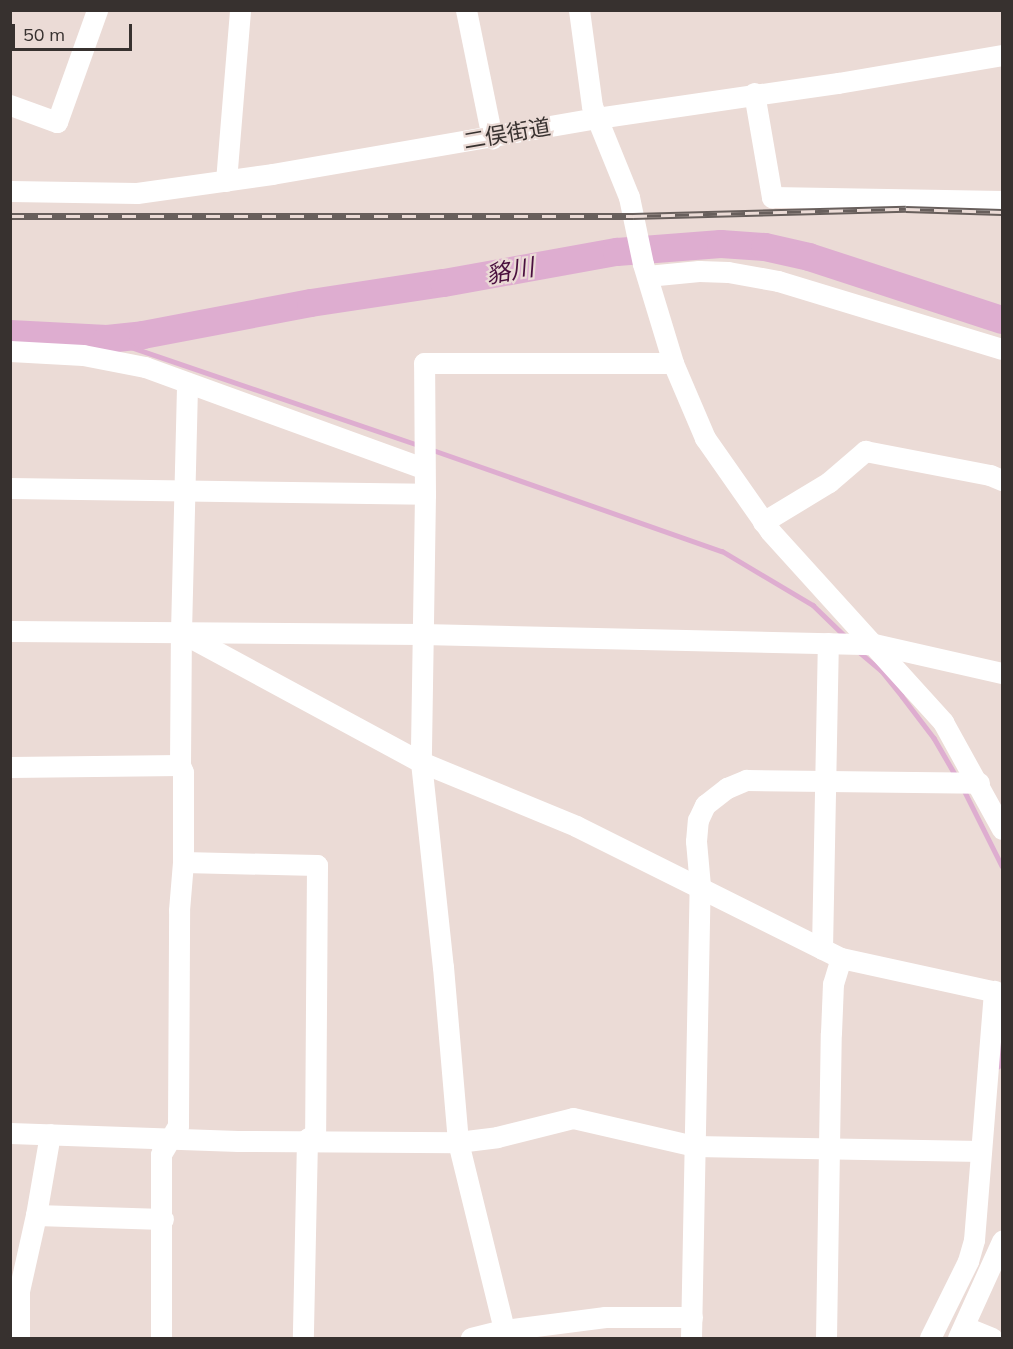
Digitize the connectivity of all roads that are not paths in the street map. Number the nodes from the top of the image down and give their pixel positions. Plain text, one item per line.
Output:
1 (97, 10) edge
2 (240, 10) edge
3 (466, 10) edge
4 (579, 10) edge
5 (1002, 55) edge
6 (754, 93) junction
7 (10, 105) edge
8 (597, 118) junction
9 (492, 138) junction
10 (226, 181) junction
11 (10, 190) edge
12 (1002, 201) edge
13 (645, 270) junction
14 (1002, 349) edge
15 (10, 351) edge
16 (673, 363) junction
17 (186, 383) junction
18 (423, 463) junction
19 (1002, 480) edge
20 (10, 489) edge
21 (183, 493) junction
22 (425, 494) junction
23 (763, 522) junction
24 (10, 631) edge
25 (181, 632) junction
26 (422, 634) junction
27 (833, 643) junction
28 (869, 644) junction
29 (1002, 673) edge
30 (421, 762) junction
31 (180, 765) junction
32 (10, 767) edge
33 (827, 782) junction
34 (965, 783) junction
35 (1002, 829) edge
36 (183, 862) junction
37 (700, 886) junction
38 (831, 953) junction
39 (998, 992) edge
40 (10, 1133) edge
41 (50, 1134) junction
42 (169, 1137) junction
43 (307, 1139) junction
44 (458, 1142) junction
45 (694, 1146) junction
46 (830, 1148) junction
47 (981, 1151) junction
48 (36, 1215) junction
49 (163, 1219) junction
50 (1002, 1241) edge
51 (692, 1317) junction
52 (961, 1333) edge
53 (505, 1334) edge
54 (19, 1338) edge
55 (161, 1338) edge
56 (303, 1338) edge
57 (471, 1338) edge
58 (691, 1338) edge
59 (826, 1338) edge
60 (930, 1338) edge
61 (993, 1338) edge

1 - 7 street
2 - 10 street
3 - 9 street
4 - 8 street
5 - 6 street, 二俣街道
6 - 8 street, 二俣街道
6 - 12 street
8 - 9 street, 二俣街道
8 - 13 street
9 - 10 street, 二俣街道
10 - 11 street, 二俣街道
13 - 14 street
13 - 16 street
15 - 17 street
16 - 18 street
16 - 23 street
17 - 18 street
17 - 21 street
18 - 22 street
19 - 23 street
20 - 21 street
21 - 22 street
21 - 25 street
22 - 26 street
23 - 28 street
24 - 25 street
25 - 26 street
25 - 30 street
25 - 31 street
26 - 27 street
26 - 30 street
27 - 28 street
27 - 33 street
28 - 29 street
28 - 34 street
30 - 37 street
30 - 44 street
31 - 32 street
31 - 36 street
33 - 34 street
33 - 37 street
33 - 38 street
34 - 35 street
36 - 42 street
36 - 43 street
37 - 38 street
37 - 45 street
38 - 39 street
38 - 46 street
39 - 47 street
40 - 41 street
41 - 42 street
41 - 48 street
42 - 43 street
42 - 49 street
43 - 44 street
43 - 56 street
44 - 45 street
44 - 53 street
45 - 46 street
45 - 51 street
46 - 47 street
46 - 59 street
47 - 60 street
48 - 49 street
48 - 54 street
49 - 55 street
50 - 52 street
51 - 53 street
51 - 58 street
52 - 61 street
53 - 57 street

